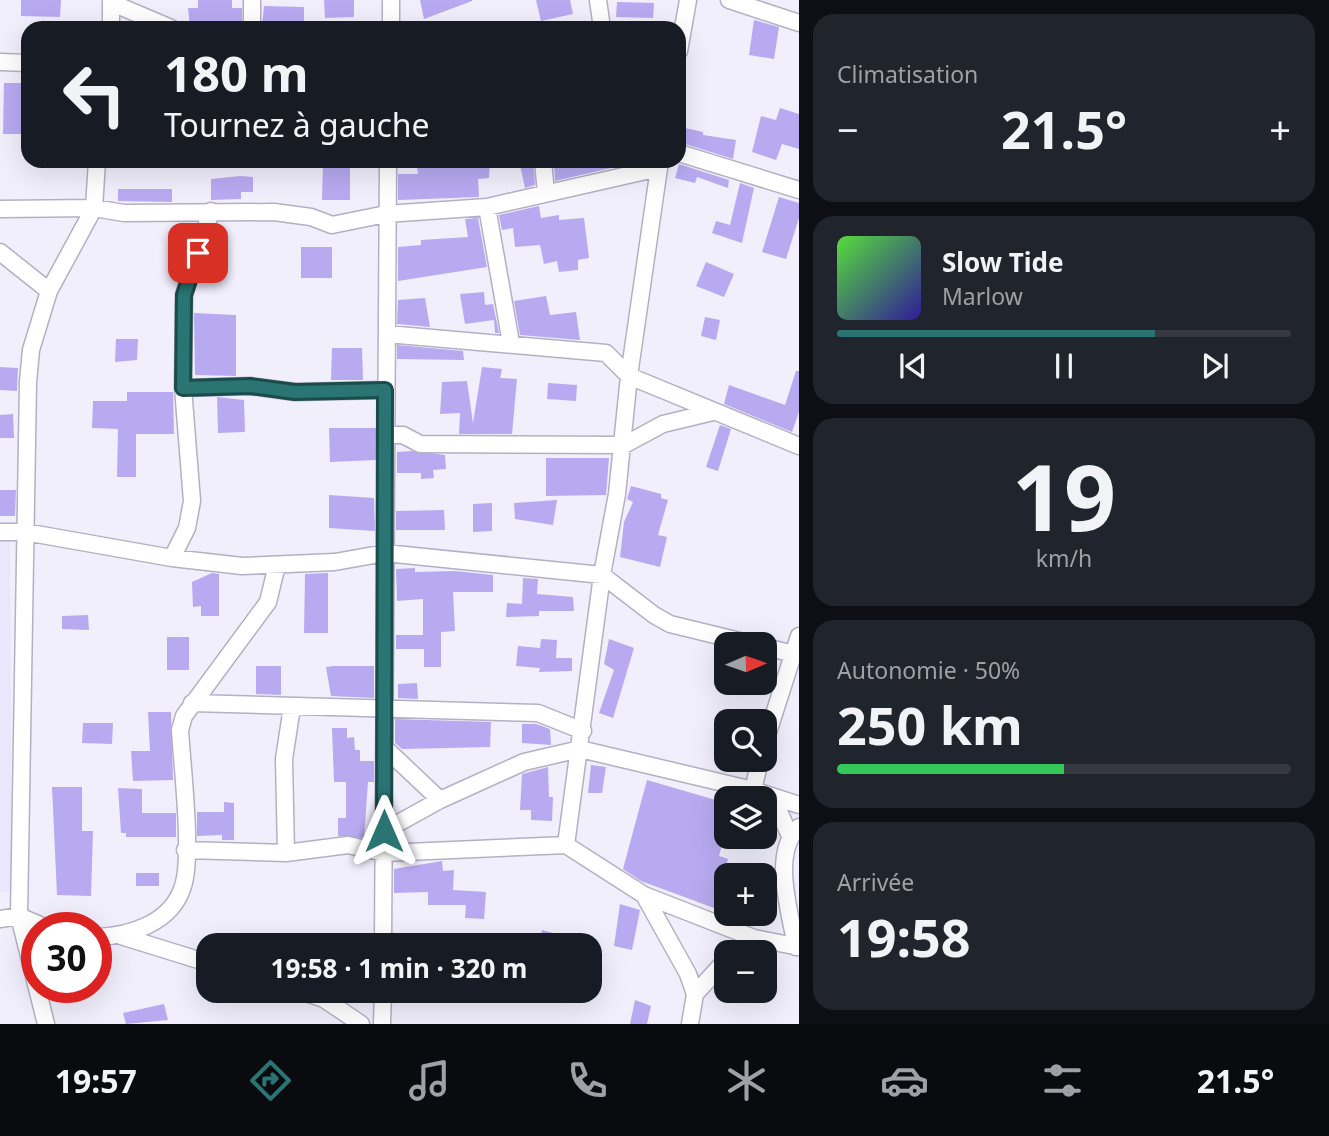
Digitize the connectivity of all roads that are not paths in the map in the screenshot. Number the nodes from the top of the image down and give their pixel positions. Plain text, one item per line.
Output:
1 (252, 0) edge
2 (391, 0) edge
3 (598, 0) edge
4 (688, 0) edge
5 (729, 0) edge
6 (112, 2) edge
7 (111, 21) edge
8 (155, 21) edge
9 (252, 21) edge
10 (391, 21) edge
11 (601, 21) edge
12 (684, 21) edge
13 (799, 23) edge
14 (0, 62) edge
15 (21, 63) edge
16 (686, 155) edge
17 (97, 168) edge
18 (388, 168) edge
19 (544, 168) edge
20 (644, 168) edge
21 (659, 168) edge
22 (799, 190) edge
23 (547, 193) junction
24 (488, 206) junction
25 (94, 208) junction
26 (0, 209) edge
27 (211, 211) junction
28 (386, 214) junction
29 (0, 252) edge
30 (49, 291) junction
31 (387, 334) junction
32 (511, 343) junction
33 (629, 376) junction
34 (183, 388) junction
35 (385, 390) junction
36 (713, 412) junction
37 (384, 434) junction
38 (624, 446) junction
39 (799, 446) edge
40 (0, 532) edge
41 (25, 532) junction
42 (385, 553) junction
43 (172, 558) junction
44 (277, 565) junction
45 (602, 575) junction
46 (714, 635) edge
47 (799, 636) edge
48 (777, 650) edge
49 (794, 654) junction
50 (192, 703) junction
51 (292, 707) junction
52 (776, 709) edge
53 (385, 710) junction
54 (583, 731) junction
55 (385, 748) junction
56 (580, 749) junction
57 (740, 786) edge
58 (777, 799) edge
59 (440, 800) junction
60 (777, 804) edge
61 (799, 805) edge
62 (384, 831) junction
63 (794, 832) edge
64 (566, 845) junction
65 (185, 850) junction
66 (286, 853) junction
67 (384, 853) junction
68 (644, 895) junction
69 (19, 916) junction
70 (0, 919) edge
71 (383, 933) edge
72 (112, 936) edge
73 (121, 936) junction
74 (754, 938) junction
75 (751, 940) edge
76 (797, 947) edge
77 (196, 959) edge
78 (714, 973) edge
79 (695, 994) junction
80 (330, 1003) edge
81 (383, 1003) edge
82 (46, 1024) edge
83 (361, 1024) edge
84 (382, 1024) edge
85 (690, 1024) edge

1 - 9 street
2 - 10 street
3 - 11 street
4 - 12 street
5 - 13 street
6 - 7 street
6 - 8 street
14 - 15 street
16 - 22 street
17 - 25 street
18 - 28 street
19 - 23 street
20 - 23 street
21 - 33 street
23 - 24 street
24 - 28 street
24 - 32 street
25 - 26 street
25 - 27 street
25 - 30 street
27 - 28 street
27 - 34 street
28 - 31 street
29 - 30 street
30 - 41 street
31 - 32 street
31 - 35 street
32 - 33 street
33 - 36 street
33 - 38 street
34 - 35 street
34 - 43 street
35 - 37 street
36 - 38 street
36 - 39 street
37 - 38 street
37 - 42 street
38 - 45 street
40 - 41 street
41 - 43 street
41 - 69 street
42 - 44 street
42 - 45 street
42 - 53 street
43 - 44 street
44 - 50 street
45 - 46 street
45 - 54 street
47 - 49 street
48 - 49 street
49 - 52 street
50 - 51 street
50 - 65 street
51 - 53 street
51 - 66 street
53 - 54 street
53 - 55 street
54 - 56 street
55 - 59 street
55 - 62 street
56 - 57 street
56 - 59 street
56 - 64 street
58 - 61 street
59 - 62 street
60 - 63 street
62 - 67 street
63 - 76 street
64 - 67 street
64 - 68 street
65 - 66 street
65 - 73 street
66 - 67 street
67 - 71 street
68 - 74 street
68 - 79 street
69 - 70 street
69 - 82 street
72 - 73 street
73 - 77 street
74 - 75 street
74 - 76 street
78 - 79 street
79 - 85 street
80 - 83 street
81 - 84 street

